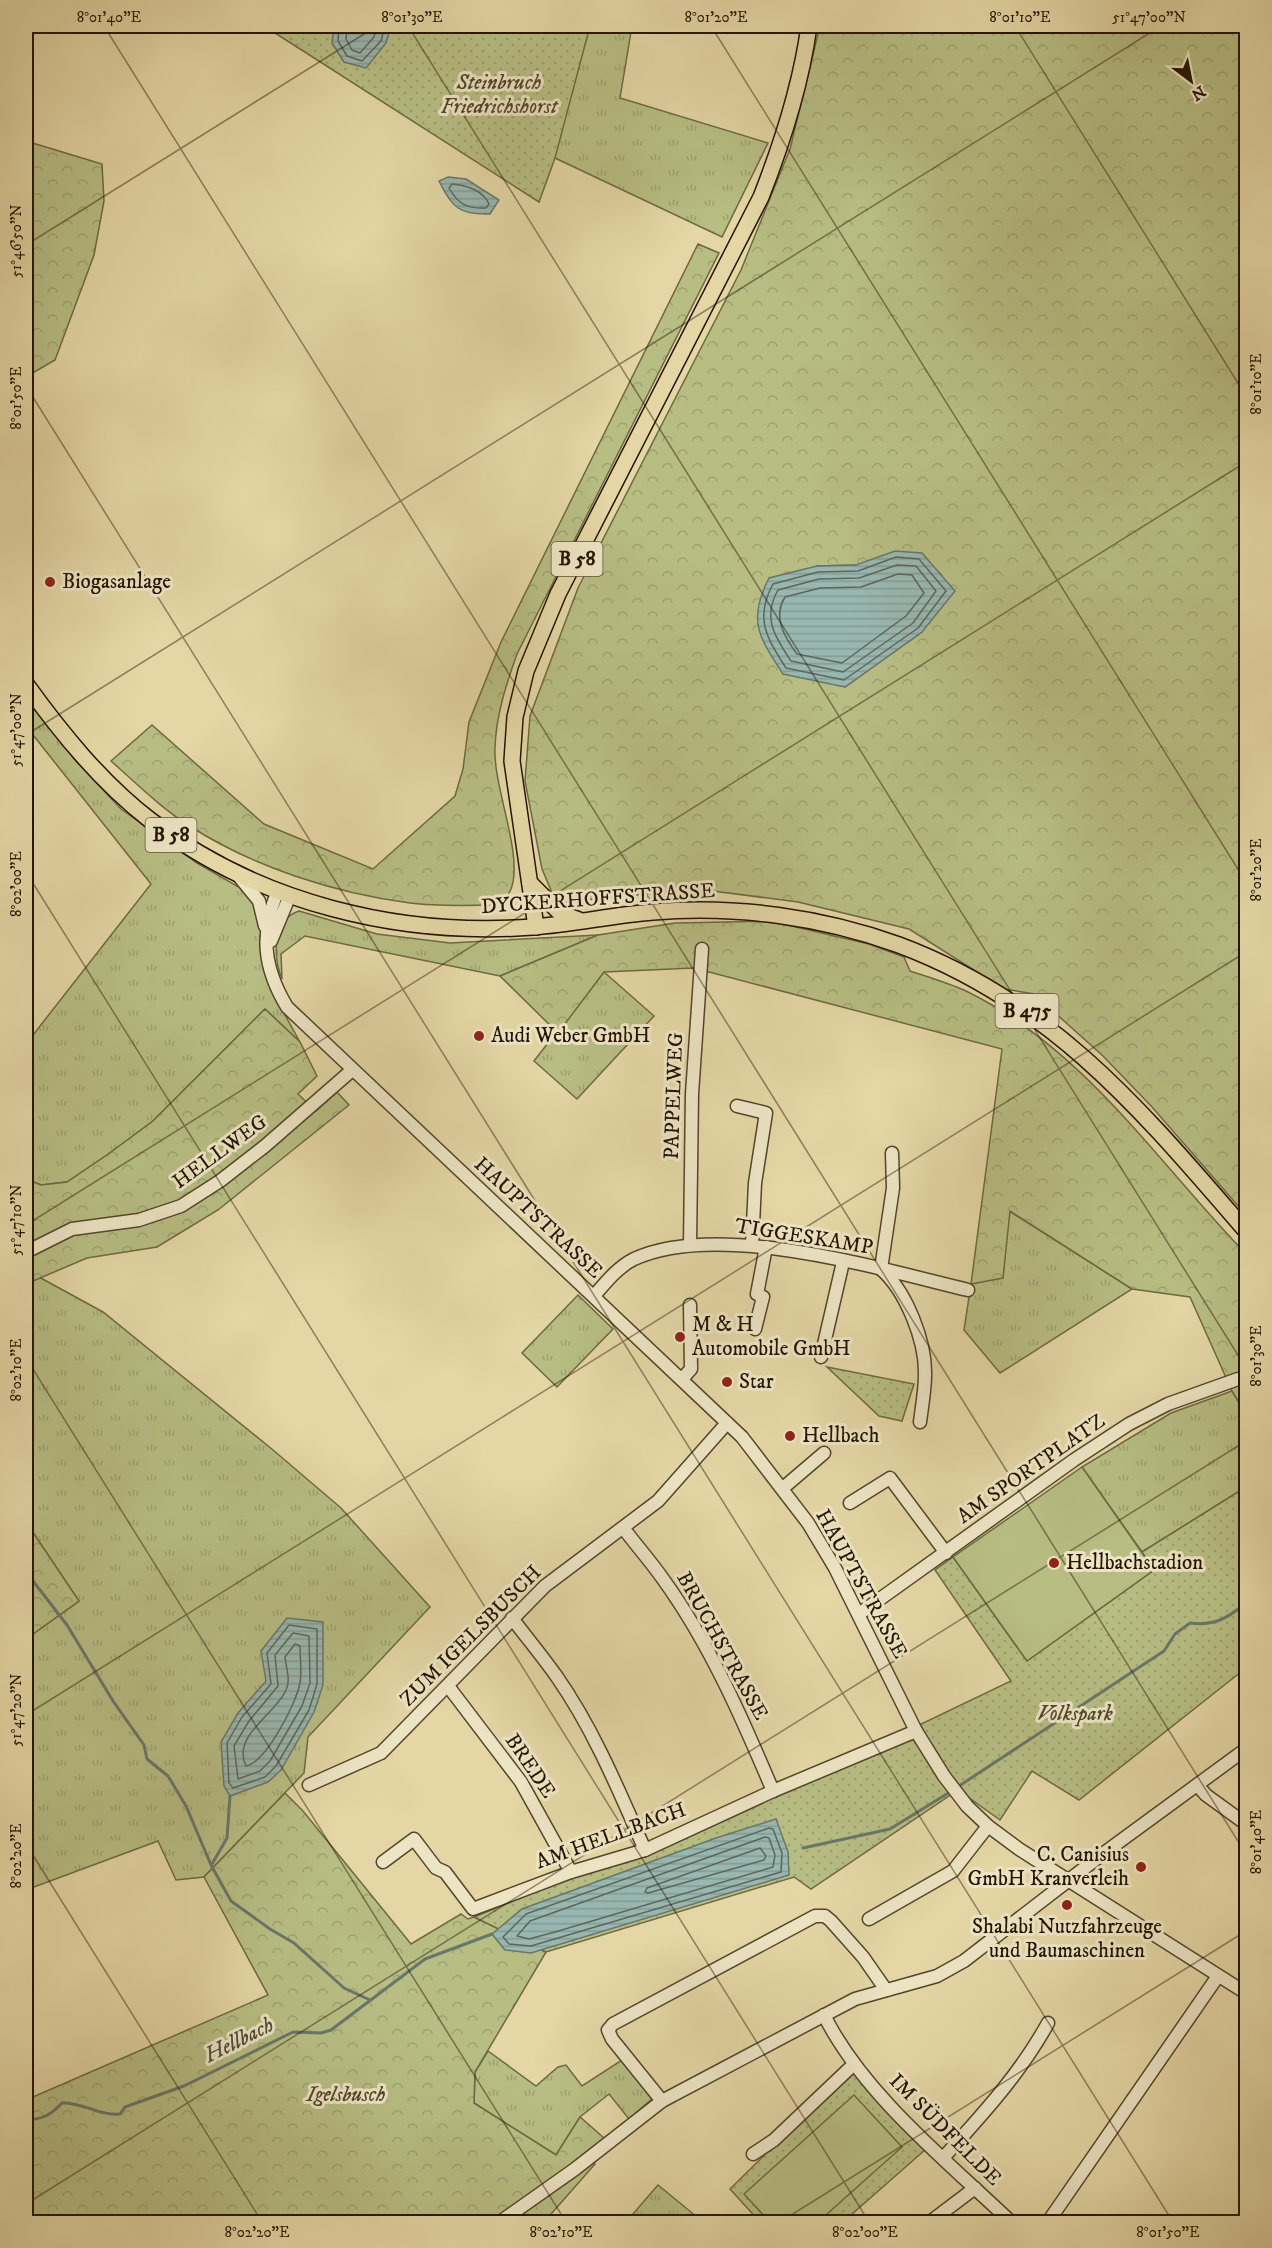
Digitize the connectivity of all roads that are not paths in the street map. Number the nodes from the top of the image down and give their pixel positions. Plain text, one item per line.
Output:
1 (809, 26) edge
2 (26, 684) edge
3 (236, 873) junction
4 (530, 883) junction
5 (284, 893) junction
6 (583, 921) junction
7 (536, 927) junction
8 (265, 930) junction
9 (702, 949) dead end
10 (267, 954) junction
11 (351, 1071) junction
12 (737, 1106) dead end
13 (892, 1153) dead end
14 (1246, 1231) edge
15 (690, 1245) junction
16 (752, 1245) junction
17 (765, 1247) junction
18 (26, 1252) edge
19 (843, 1262) junction
20 (881, 1269) junction
21 (968, 1290) dead end
22 (594, 1296) junction
23 (690, 1305) dead end
24 (755, 1329) dead end
25 (821, 1357) dead end
26 (682, 1379) junction
27 (1238, 1379) dead end
28 (920, 1422) dead end
29 (727, 1423) junction
30 (824, 1453) dead end
31 (783, 1488) junction
32 (850, 1503) dead end
33 (624, 1529) junction
34 (946, 1553) junction
35 (859, 1614) junction
36 (512, 1618) junction
37 (448, 1686) junction
38 (916, 1731) junction
39 (1246, 1749) edge
40 (309, 1785) dead end
41 (1198, 1785) junction
42 (773, 1791) junction
43 (1246, 1824) edge
44 (988, 1826) junction
45 (645, 1850) junction
46 (383, 1862) dead end
47 (572, 1872) junction
48 (1069, 1881) junction
49 (869, 1919) dead end
50 (1218, 1976) junction
51 (886, 1990) junction
52 (1246, 1993) edge
53 (824, 2015) junction
54 (1048, 2023) dead end
55 (853, 2065) junction
56 (662, 2101) junction
57 (753, 2154) dead end
58 (943, 2158) junction
59 (975, 2188) junction
60 (500, 2223) edge
61 (930, 2223) edge
62 (1011, 2223) edge
63 (1048, 2223) edge

1 - 4 main road, B 58
2 - 3 main road, B 58
3 - 5 main road, B 58
3 - 8 street
4 - 6 main road
4 - 7 main road, B 58
5 - 7 main road, DYCKERHOFFSTRASSE / B 58
5 - 8 street, HAUPTSTRASSE
5 - 10 street
6 - 7 main road, DYCKERHOFFSTRASSE / B 475
6 - 14 main road, DYCKERHOFFSTRASSE / B 475
8 - 10 street, HAUPTSTRASSE
9 - 15 street, PAPPELWEG
10 - 11 street, HAUPTSTRASSE
11 - 18 street, HELLWEG
11 - 22 street, HAUPTSTRASSE
12 - 16 street
13 - 20 street
15 - 16 street, TIGGESKAMP
15 - 22 street, TIGGESKAMP
16 - 17 street, TIGGESKAMP
17 - 19 street, TIGGESKAMP
17 - 24 street
19 - 20 street, TIGGESKAMP
19 - 25 street
20 - 21 street, TIGGESKAMP
20 - 28 street, TIGGESKAMP
22 - 26 street, HAUPTSTRASSE
23 - 26 street
26 - 29 street, HAUPTSTRASSE
27 - 34 street, AM SPORTPLATZ
29 - 31 street, HAUPTSTRASSE
29 - 33 street, ZUM IGELSBUSCH
30 - 31 street
31 - 35 street, HAUPTSTRASSE
32 - 34 street
33 - 36 street, ZUM IGELSBUSCH
33 - 42 street, BRUCHSTRASSE
34 - 35 street, AM SPORTPLATZ
35 - 38 street, HAUPTSTRASSE
36 - 37 street, ZUM IGELSBUSCH
36 - 45 street
37 - 40 street, ZUM IGELSBUSCH
37 - 47 street, BREDE
38 - 42 street, AM HELLBACH
38 - 44 street, HAUPTSTRASSE
39 - 41 street
41 - 43 street
41 - 48 street
42 - 45 street, AM HELLBACH
44 - 48 street, HAUPTSTRASSE
44 - 49 street
45 - 47 street, AM HELLBACH
46 - 47 street, AM HELLBACH
48 - 50 street, HAUPTSTRASSE
48 - 51 street
50 - 52 street, HAUPTSTRASSE
50 - 63 street
51 - 53 street
51 - 56 street
53 - 55 street, IM SÜDFELDE
53 - 56 street
54 - 58 street
55 - 57 street
55 - 58 street, IM SÜDFELDE
56 - 60 street
58 - 59 street, IM SÜDFELDE
59 - 61 street
59 - 62 street, IM SÜDFELDE

